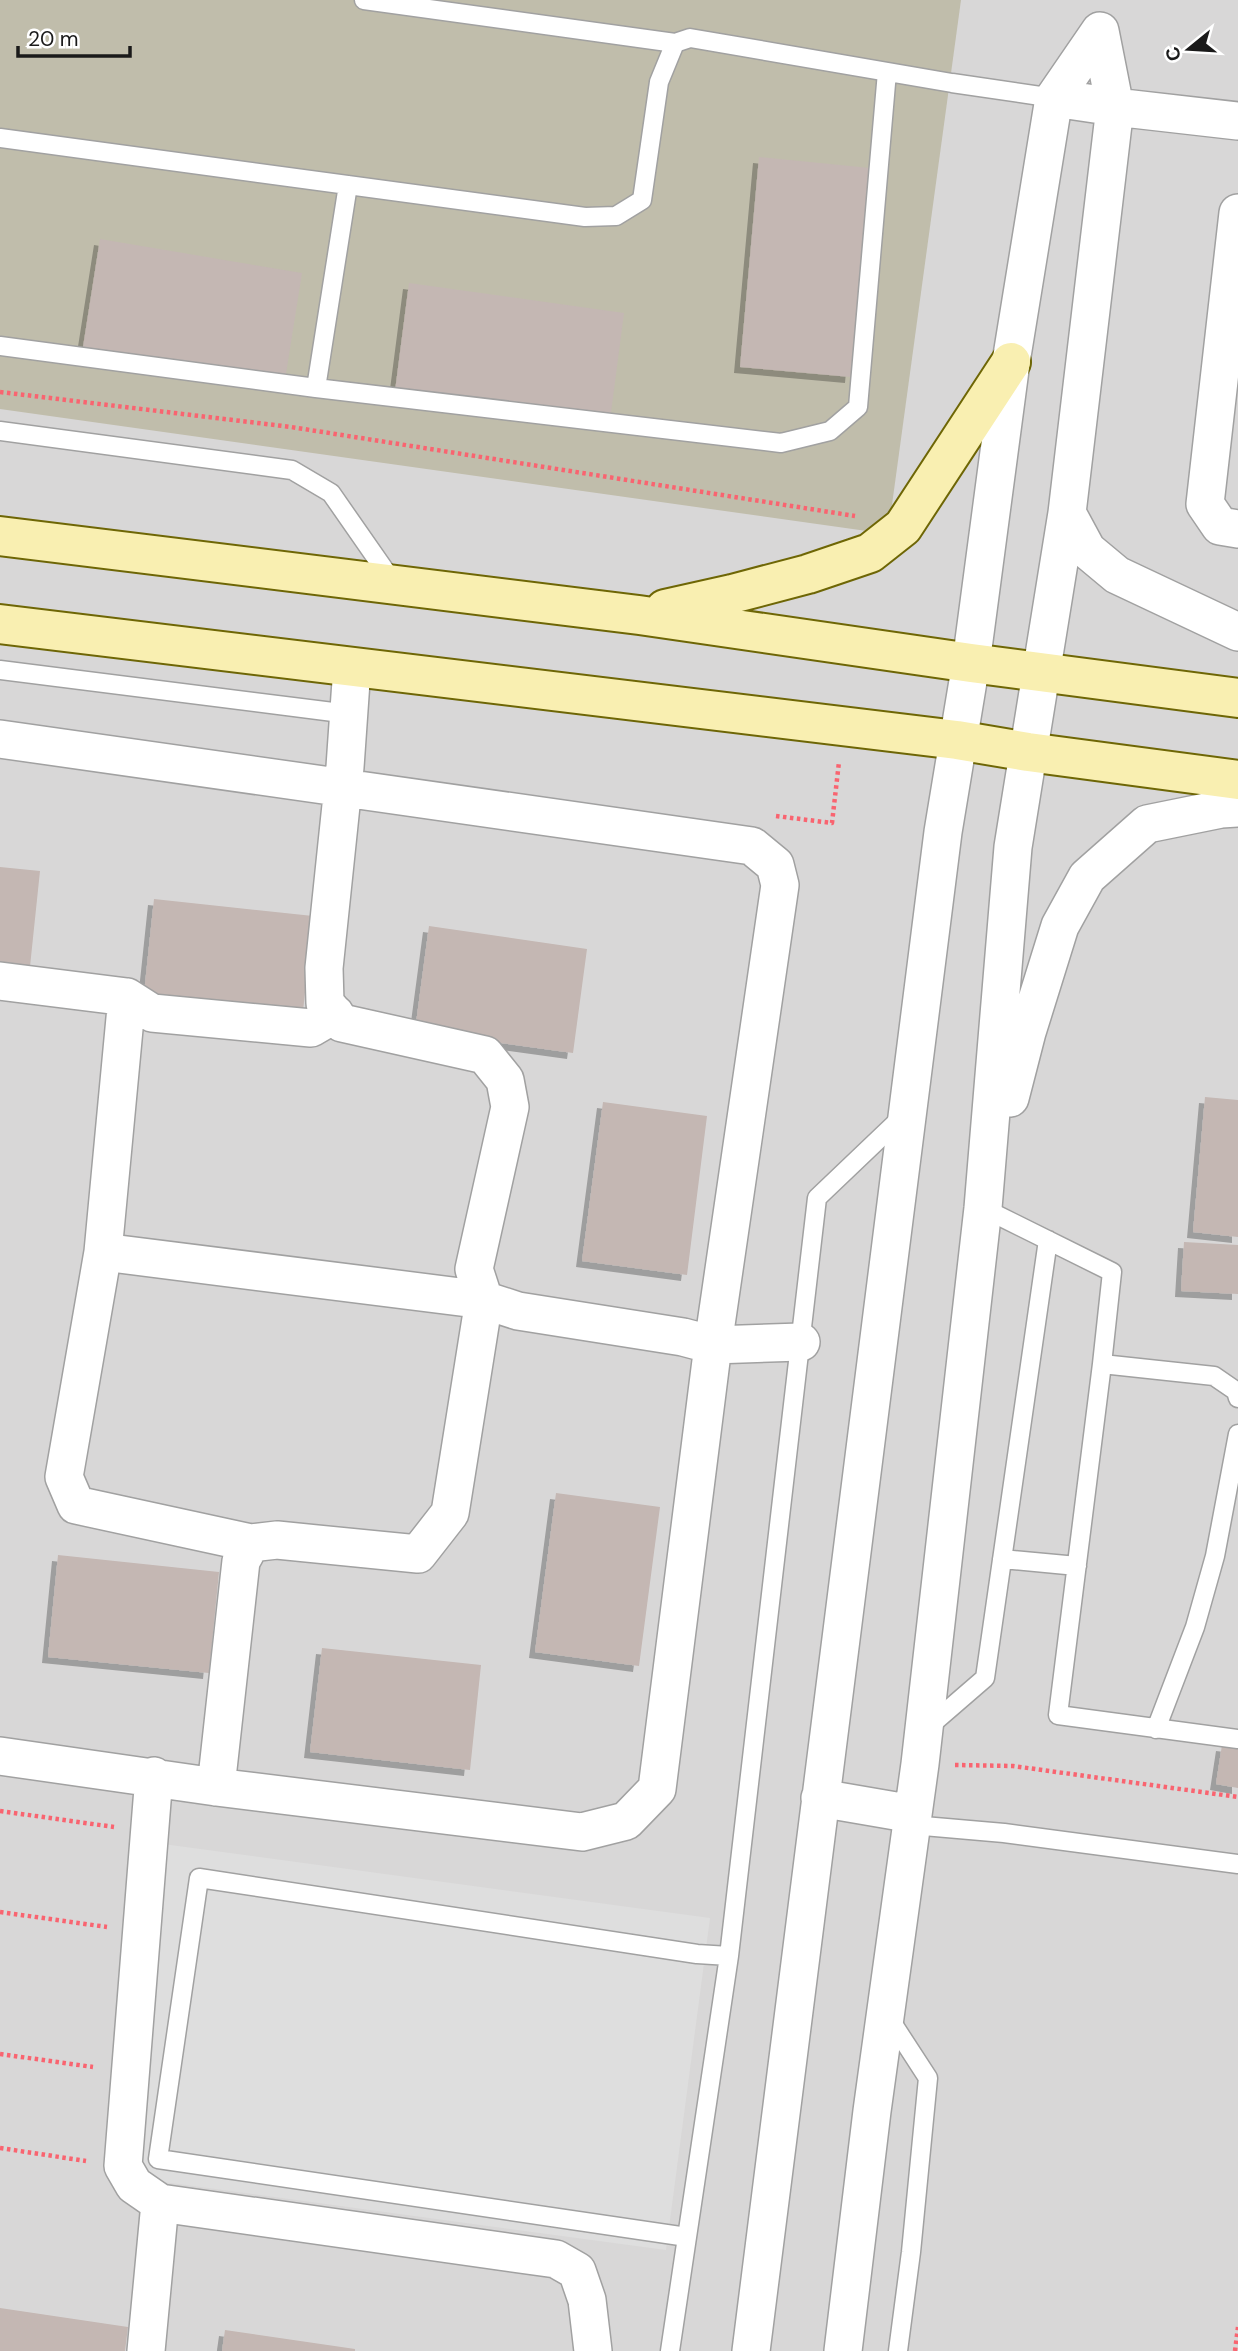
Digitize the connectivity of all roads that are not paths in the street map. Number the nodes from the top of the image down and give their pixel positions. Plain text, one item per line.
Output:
1 (364, 0) edge
2 (1102, 15) edge
3 (675, 43) junction
4 (887, 72) junction
5 (1054, 98) junction
6 (1115, 107) junction
7 (1238, 121) edge
8 (0, 138) edge
9 (348, 185) junction
10 (1238, 213) edge
11 (0, 346) edge
12 (1011, 362) junction
13 (316, 388) junction
14 (0, 431) edge
15 (1067, 513) junction
16 (1238, 529) edge
17 (0, 537) edge
18 (395, 584) junction
19 (639, 615) junction
20 (0, 624) edge
21 (1238, 632) edge
22 (971, 663) junction
23 (352, 667) junction
24 (0, 670) edge
25 (1042, 672) junction
26 (1238, 698) edge
27 (349, 714) junction
28 (0, 739) edge
29 (957, 740) junction
30 (1028, 752) junction
31 (1238, 780) edge
32 (342, 787) junction
33 (1238, 808) edge
34 (0, 981) edge
35 (127, 997) junction
36 (334, 1014) junction
37 (908, 1111) junction
38 (984, 1208) junction
39 (1048, 1240) junction
40 (103, 1252) junction
41 (484, 1300) junction
42 (801, 1342) junction
43 (713, 1345) junction
44 (1102, 1364) junction
45 (1238, 1398) edge
46 (1238, 1434) edge
47 (251, 1543) junction
48 (1002, 1559) junction
49 (1077, 1566) junction
50 (1156, 1728) junction
51 (1238, 1738) edge
52 (922, 1747) junction
53 (0, 1756) edge
54 (154, 1776) junction
55 (216, 1787) junction
56 (820, 1798) junction
57 (912, 1820) junction
58 (1238, 1864) edge
59 (729, 1956) junction
60 (886, 2014) junction
61 (160, 2203) junction
62 (687, 2237) junction
63 (146, 2351) edge
64 (593, 2351) edge
65 (670, 2351) edge
66 (751, 2351) edge
67 (843, 2351) edge
68 (898, 2351) edge

1 - 3 lane
2 - 5 street
2 - 6 street
3 - 4 lane
3 - 9 lane
4 - 5 lane
4 - 13 lane
5 - 6 street
5 - 12 street
6 - 7 street
6 - 15 street
8 - 9 lane
9 - 13 lane
10 - 16 street
11 - 13 lane
12 - 19 street
12 - 22 street
14 - 18 lane
15 - 21 street
15 - 25 street
17 - 18 street
18 - 19 street
19 - 22 street
20 - 23 street
22 - 25 street
22 - 29 street
23 - 27 street
23 - 29 street
24 - 27 lane
25 - 26 street
25 - 30 street
27 - 32 street
28 - 32 street
29 - 30 street
29 - 37 street
30 - 31 street
30 - 38 street
32 - 36 street
32 - 43 street
33 - 38 street
34 - 35 street
35 - 36 street
35 - 40 street
36 - 41 street
37 - 42 lane
37 - 56 street
38 - 39 lane
38 - 52 street
39 - 44 lane
39 - 48 lane
40 - 41 street
40 - 47 street
41 - 43 street
41 - 47 street
42 - 43 street
42 - 59 lane
43 - 55 street
44 - 45 lane
44 - 49 lane
46 - 50 lane
47 - 55 street
48 - 49 lane
48 - 52 lane
49 - 50 lane
50 - 51 lane
52 - 57 street
53 - 54 street
54 - 55 street
54 - 61 street
56 - 57 street
56 - 66 street
57 - 58 lane
57 - 60 street
59 - 62 lane
59 - 62 lane
60 - 67 street
60 - 68 lane
61 - 63 street
61 - 64 street
62 - 65 lane

